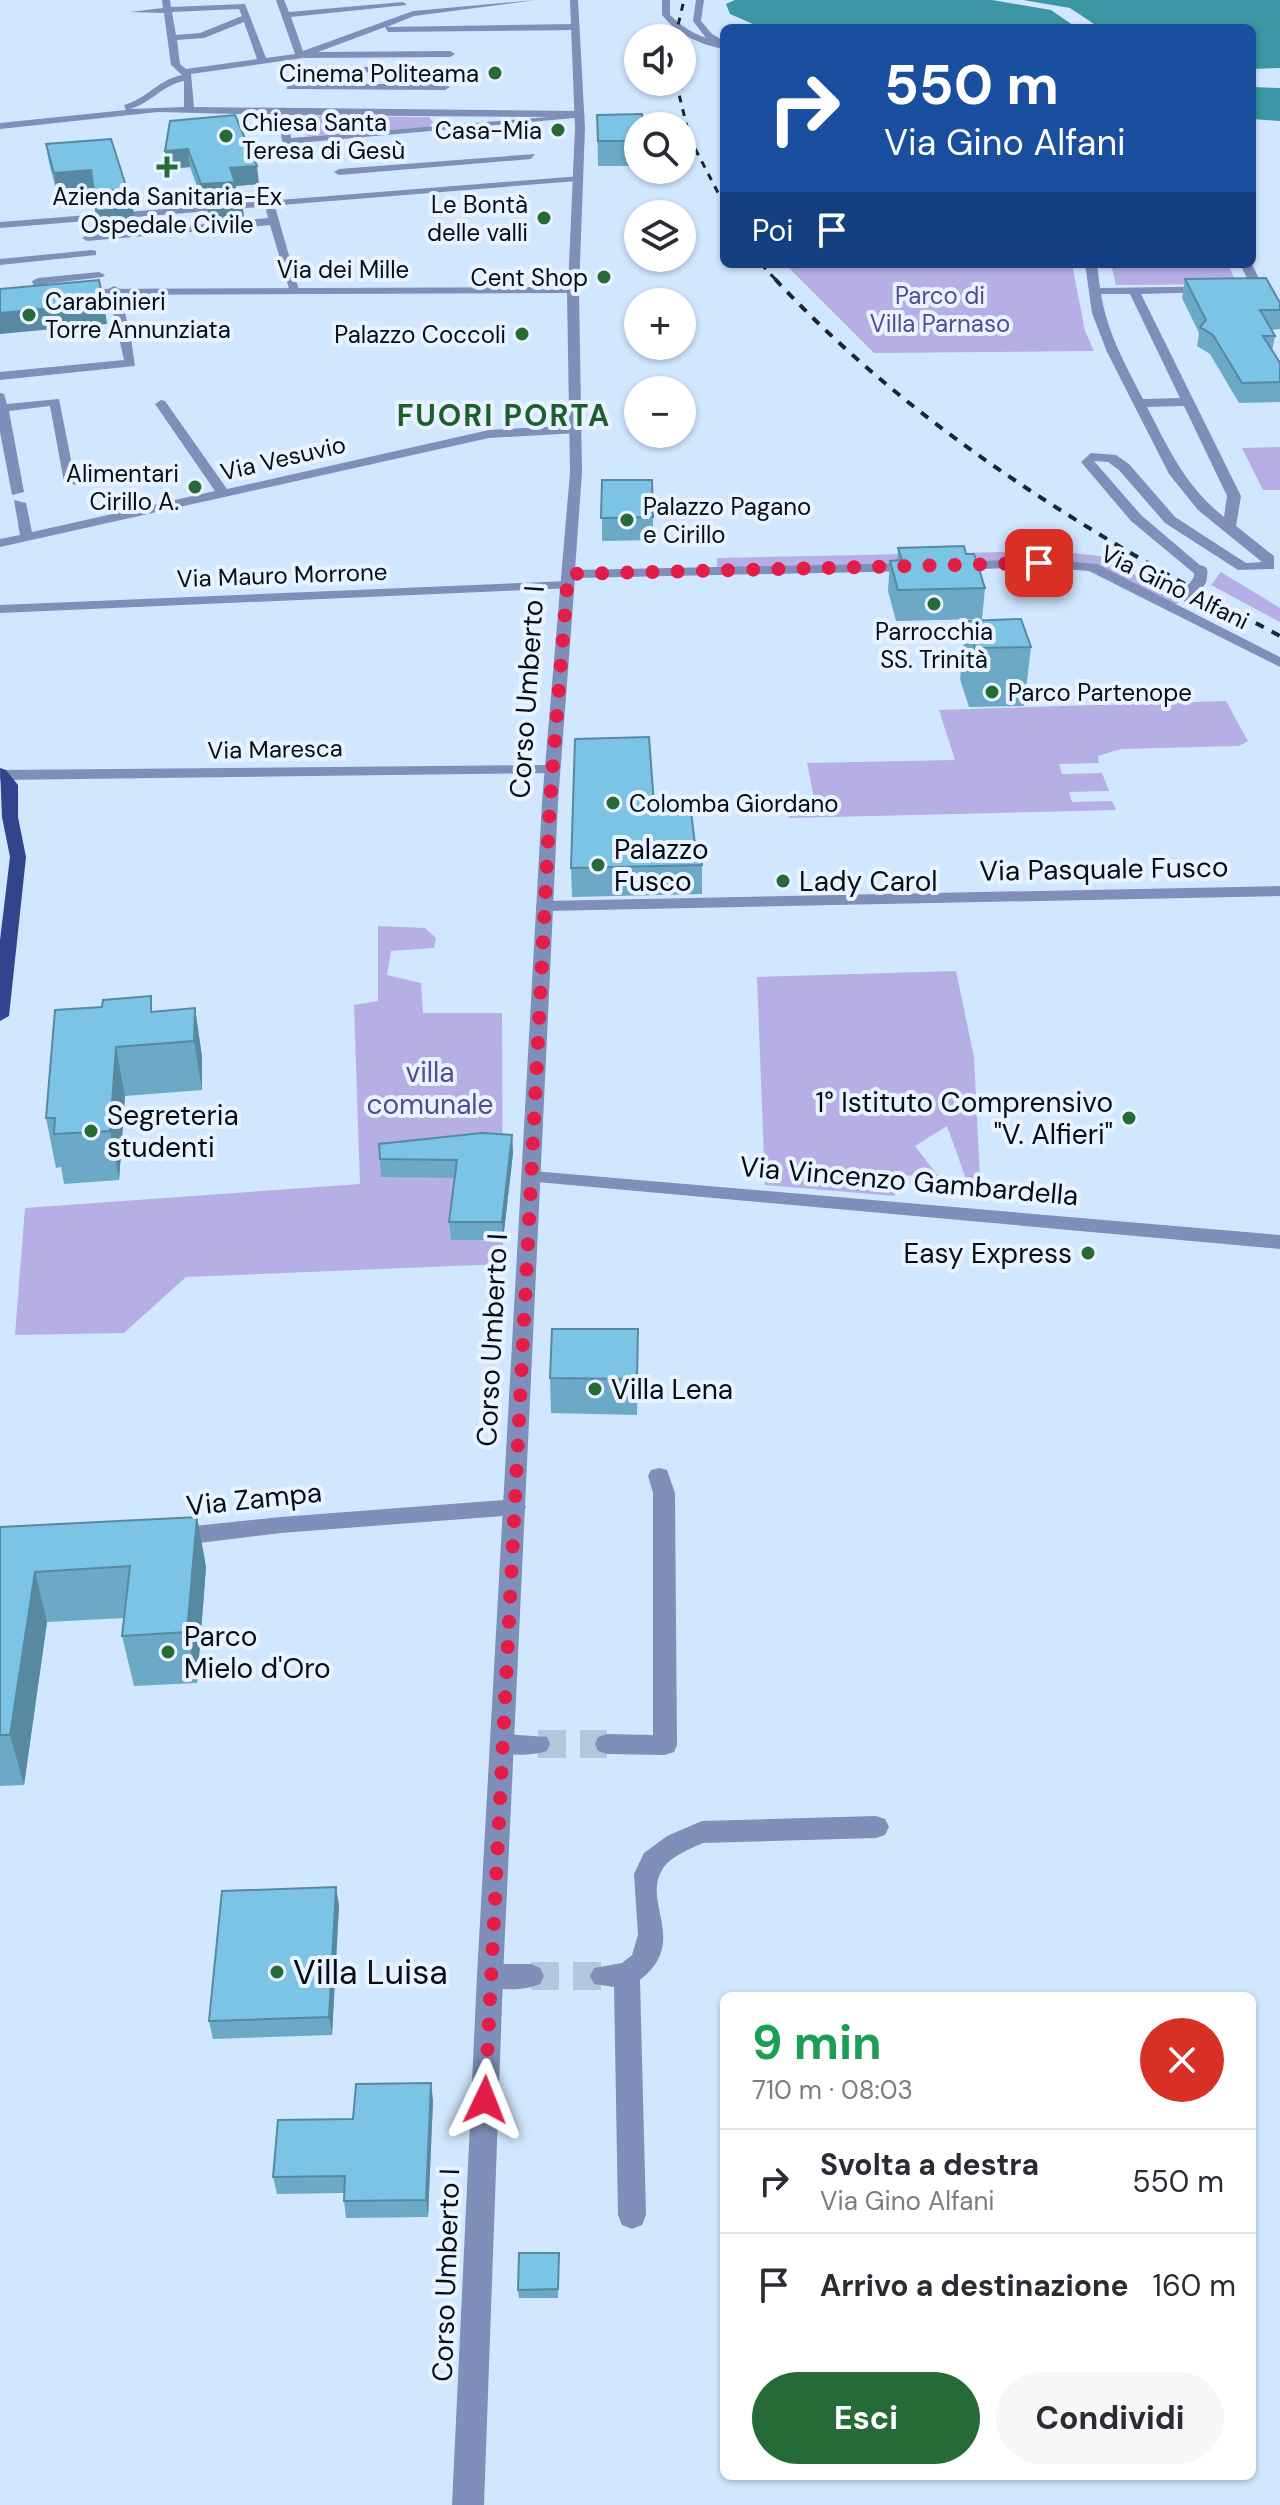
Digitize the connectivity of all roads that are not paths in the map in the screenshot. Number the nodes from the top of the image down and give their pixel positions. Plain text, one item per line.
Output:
1 (280, 0) edge
2 (316, 0) edge
3 (438, 0) edge
4 (532, 0) edge
5 (574, 0) edge
6 (666, 0) edge
7 (700, 0) edge
8 (241, 3) edge
9 (201, 4) edge
10 (355, 4) edge
11 (167, 5) edge
12 (404, 5) edge
13 (133, 7) edge
14 (449, 9) junction
15 (320, 12) junction
16 (285, 15) junction
17 (245, 18) junction
18 (676, 24) edge
19 (137, 26) dead end
20 (576, 27) junction
21 (453, 28) junction
22 (374, 30) junction
23 (703, 30) junction
24 (696, 31) edge
25 (204, 35) junction
26 (696, 36) edge
27 (172, 38) junction
28 (720, 43) edge
29 (720, 45) edge
30 (450, 54) junction
31 (298, 56) junction
32 (200, 60) junction
33 (263, 62) junction
34 (293, 70) junction
35 (447, 70) junction
36 (187, 74) junction
37 (445, 87) junction
38 (189, 107) junction
39 (104, 108) dead end
40 (282, 112) junction
41 (442, 114) junction
42 (580, 116) junction
43 (511, 122) junction
44 (0, 126) edge
45 (441, 129) junction
46 (403, 132) junction
47 (519, 136) dead end
48 (325, 138) junction
49 (414, 155) junction
50 (335, 162) junction
51 (577, 178) junction
52 (545, 179) junction
53 (432, 189) junction
54 (348, 196) junction
55 (268, 203) junction
56 (84, 218) junction
57 (274, 221) junction
58 (0, 225) edge
59 (87, 238) junction
60 (92, 253) junction
61 (0, 262) edge
62 (1091, 268) edge
63 (1248, 268) edge
64 (99, 275) junction
65 (109, 289) junction
66 (573, 290) junction
67 (1093, 291) junction
68 (1134, 291) junction
69 (296, 292) junction
70 (43, 295) junction
71 (28, 296) edge
72 (0, 376) edge
73 (1186, 397) junction
74 (1136, 398) junction
75 (1, 403) edge
76 (161, 404) dead end
77 (578, 429) junction
78 (71, 482) dead end
79 (224, 494) junction
80 (1229, 527) junction
81 (27, 537) junction
82 (0, 543) edge
83 (567, 579) junction
84 (1170, 608) junction
85 (0, 609) edge
86 (1280, 663) edge
87 (551, 770) junction
88 (1, 774) edge
89 (1280, 891) edge
90 (545, 906) junction
91 (0, 1016) edge
92 (533, 1177) junction
93 (1280, 1242) edge
94 (659, 1476) dead end
95 (515, 1507) junction
96 (157, 1539) edge
97 (503, 1744) junction
98 (538, 1744) tunnel mouth
99 (607, 1744) tunnel mouth
100 (876, 1827) dead end
101 (490, 1976) junction
102 (531, 1976) tunnel mouth
103 (632, 2215) dead end
104 (468, 2505) edge

1 - 16 street
2 - 15 street
3 - 14 street
4 - 14 street
5 - 20 street, Corso Umberto I
6 - 18 street
7 - 23 street
8 - 9 street
8 - 17 street
9 - 11 street
9 - 25 street
10 - 12 street
10 - 15 street
10 - 22 street
11 - 13 street
11 - 27 street
13 - 19 street
14 - 21 street
14 - 22 street
15 - 16 street
16 - 31 street
17 - 25 street
17 - 33 street
20 - 21 street
20 - 42 street, Corso Umberto I
21 - 22 street
21 - 30 street
22 - 31 street
23 - 24 street
23 - 28 street
25 - 27 street
25 - 32 street
26 - 29 street
27 - 36 street
30 - 31 street
30 - 35 street
31 - 33 street
31 - 34 street
32 - 33 street
32 - 36 street
34 - 35 street
34 - 37 street
35 - 37 street
36 - 38 street
36 - 39 street
37 - 41 street
38 - 40 street
38 - 44 street
40 - 41 street
40 - 48 street
41 - 42 street
41 - 45 street
42 - 43 street
42 - 51 street, Corso Umberto I
43 - 45 street
43 - 47 street
45 - 46 street
46 - 48 street
46 - 49 street
48 - 50 street
49 - 50 street
49 - 52 street
49 - 53 street
50 - 54 street
51 - 52 street
51 - 66 street, Corso Umberto I
52 - 53 street
53 - 54 street
54 - 55 street
55 - 56 street
55 - 57 street
56 - 58 street
56 - 59 street
57 - 59 street
57 - 69 street
59 - 60 street
60 - 61 street
60 - 64 street
62 - 67 street
63 - 68 street
64 - 65 street
64 - 70 street
65 - 69 street, Via dei Mille
65 - 70 street, Via dei Mille
65 - 72 street
66 - 69 street, Via dei Mille
66 - 77 street, Corso Umberto I
67 - 68 street
67 - 74 street
68 - 73 street
70 - 71 street, Via dei Mille
73 - 74 street
73 - 80 street
74 - 80 street
75 - 78 street
75 - 81 street
76 - 79 street
77 - 79 street, Via Vesuvio
77 - 83 street, Corso Umberto I
79 - 81 street, Via Vesuvio
80 - 84 street, bridge
81 - 82 street, Via Vesuvio
83 - 84 street, Via Gino Alfani
83 - 85 street, Via Mauro Morrone
83 - 87 street, Corso Umberto I
84 - 86 street, Via Gino Alfani
87 - 88 street, Via Maresca
87 - 90 street, Corso Umberto I
88 - 91 main road
89 - 90 street, Via Pasquale Fusco
90 - 92 street, Corso Umberto I
92 - 93 street, Via Vincenzo Gambardella
92 - 95 street, Corso Umberto I
94 - 99 street
95 - 96 street, Via Zampa
95 - 97 street, Corso Umberto I
97 - 98 street
97 - 101 street, Corso Umberto I
100 - 103 street
101 - 102 street
101 - 104 street, Corso Umberto I

